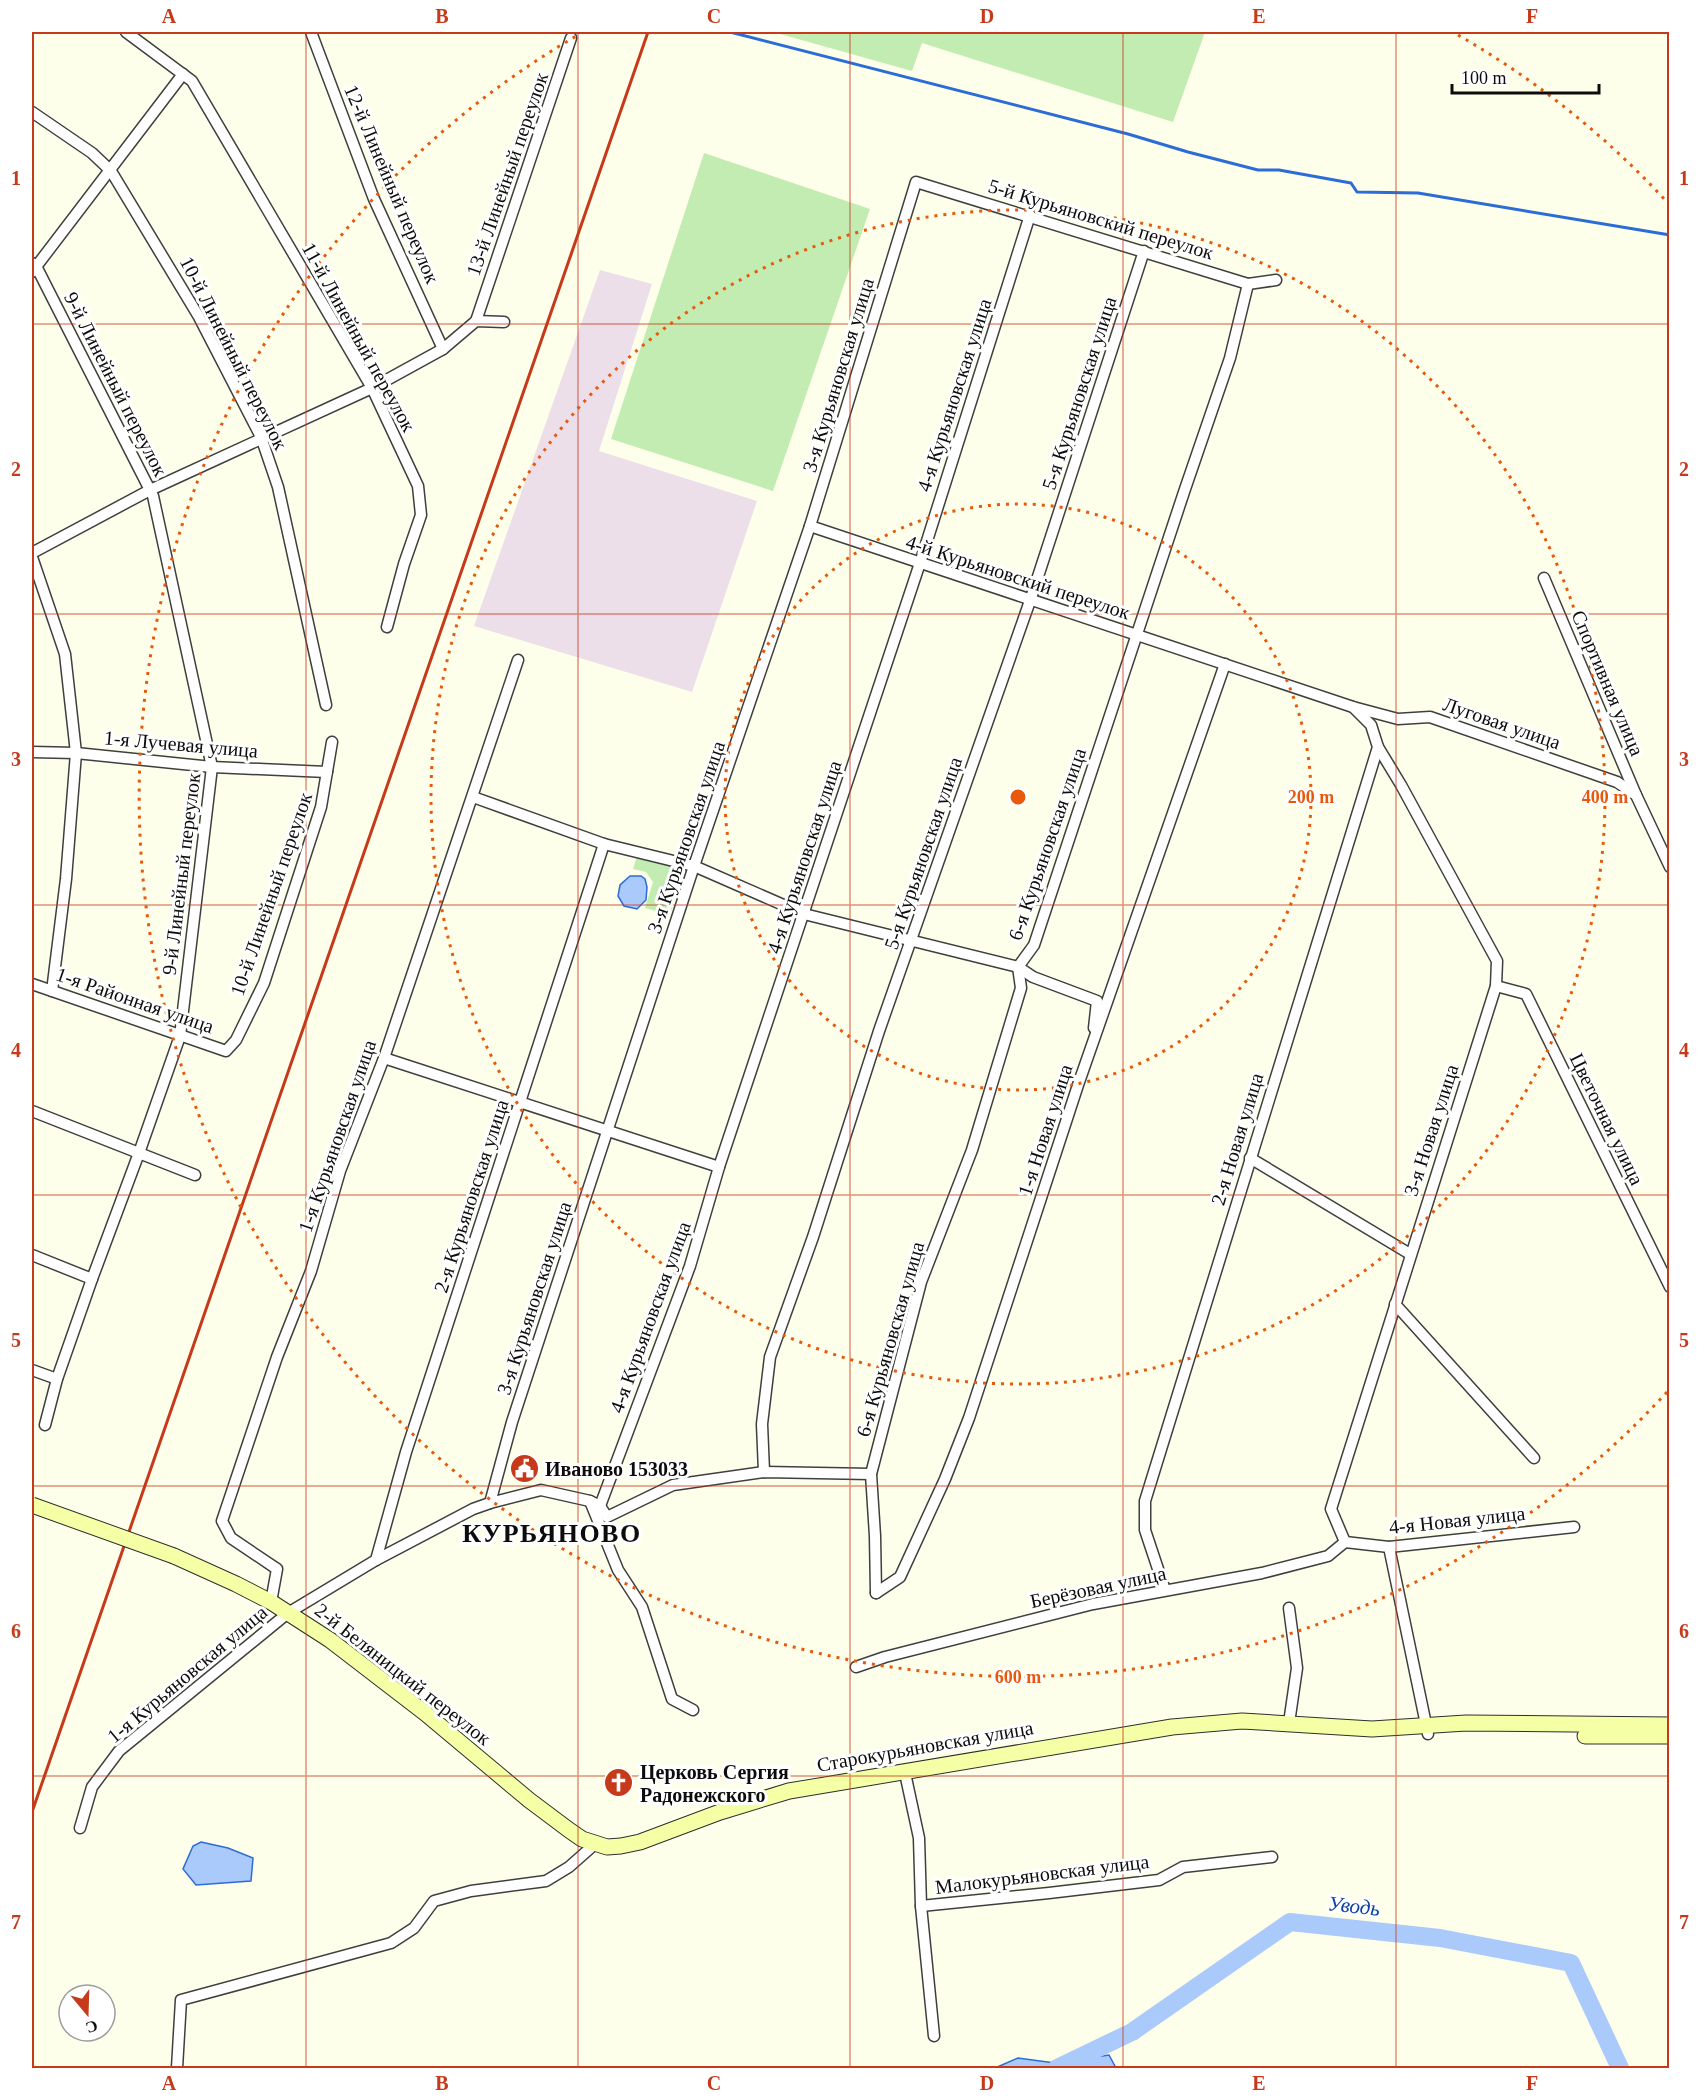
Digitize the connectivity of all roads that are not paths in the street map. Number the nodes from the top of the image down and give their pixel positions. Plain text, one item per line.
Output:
1 (126, 32) edge
2 (311, 32) edge
3 (572, 38) dead end
4 (188, 77) junction
5 (32, 112) edge
6 (111, 171) junction
7 (916, 182) joint
8 (1030, 215) junction
9 (1144, 251) junction
10 (33, 267) edge
11 (1276, 280) dead end
12 (1248, 284) junction
13 (476, 321) junction
14 (504, 322) dead end
15 (443, 349) junction
16 (372, 388) junction
17 (261, 437) junction
18 (150, 490) junction
19 (810, 526) junction
20 (32, 555) edge
21 (920, 563) junction
22 (1544, 578) dead end
23 (1031, 598) junction
24 (387, 627) dead end
25 (1137, 636) junction
26 (518, 660) dead end
27 (1219, 662) junction
28 (326, 705) dead end
29 (1353, 707) junction
30 (332, 742) dead end
31 (1378, 747) junction
32 (32, 752) edge
33 (76, 753) junction
34 (212, 767) junction
35 (327, 772) junction
36 (1636, 795) junction
37 (472, 797) junction
38 (604, 844) junction
39 (694, 866) junction
40 (1670, 867) edge
41 (804, 914) junction
42 (911, 941) junction
43 (1018, 967) junction
44 (32, 984) edge
45 (1496, 986) junction
46 (51, 991) junction
47 (180, 1036) junction
48 (1091, 1049) junction
49 (226, 1051) joint
50 (384, 1058) junction
51 (520, 1103) junction
52 (32, 1111) edge
53 (608, 1130) junction
54 (139, 1153) junction
55 (1250, 1158) junction
56 (719, 1167) junction
57 (195, 1175) dead end
58 (1410, 1254) junction
59 (32, 1255) edge
60 (92, 1279) junction
61 (1670, 1287) edge
62 (1395, 1304) junction
63 (32, 1370) edge
64 (57, 1379) junction
65 (45, 1425) dead end
66 (1534, 1458) dead end
67 (764, 1472) junction
68 (871, 1474) junction
69 (489, 1503) junction
70 (595, 1503) junction
71 (32, 1505) edge
72 (1574, 1527) dead end
73 (1345, 1542) junction
74 (1389, 1547) junction
75 (376, 1560) junction
76 (1165, 1590) junction
77 (876, 1593) joint
78 (271, 1602) junction
79 (1288, 1608) dead end
80 (288, 1613) junction
81 (856, 1667) dead end
82 (693, 1710) dead end
83 (1289, 1723) junction
84 (1670, 1725) edge
85 (1428, 1730) junction
86 (1670, 1736) edge
87 (905, 1773) junction
88 (80, 1828) dead end
89 (595, 1844) junction
90 (1272, 1857) dead end
91 (921, 1906) junction
92 (934, 2036) dead end
93 (177, 2068) edge

1 - 4 street
2 - 15 street, 12-й Линейный переулок
3 - 13 street, 13-й Линейный переулок
4 - 6 street
4 - 16 street, 11-й Линейный переулок
5 - 6 street, 10-й Линейный переулок
6 - 10 street
6 - 17 street, 10-й Линейный переулок
7 - 8 street, 5-й Курьяновский переулок
7 - 19 street, 3-я Курьяновская улица
8 - 9 street, 5-й Курьяновский переулок
8 - 21 street, 4-я Курьяновская улица
9 - 12 street, 5-й Курьяновский переулок
9 - 23 street, 5-я Курьяновская улица
10 - 18 street, 9-й Линейный переулок
11 - 12 street, 5-й Курьяновский переулок
12 - 25 street, 6-я Курьяновская улица
13 - 14 street
13 - 15 street
15 - 16 street
16 - 17 street
16 - 24 street, 11-й Линейный переулок
17 - 18 street
17 - 28 street, 10-й Линейный переулок
18 - 20 street
18 - 34 street, 9-й Линейный переулок
19 - 21 street, 4-й Курьяновский переулок
19 - 39 street, 3-я Курьяновская улица
20 - 33 street
21 - 23 street, 4-й Курьяновский переулок
21 - 41 street, 4-я Курьяновская улица
22 - 36 street, Спортивная улица
23 - 25 street, 4-й Курьяновский переулок
23 - 42 street, 5-я Курьяновская улица
25 - 27 street, 4-й Курьяновский переулок
25 - 43 street, 6-я Курьяновская улица
26 - 37 street, 1-я Курьяновская улица
27 - 29 street, Луговая улица
27 - 48 street, 1-я Новая улица
29 - 31 street
29 - 36 street, Луговая улица
30 - 35 street, 10-й Линейный переулок
31 - 45 street, 3-я Новая улица
31 - 55 street, 2-я Новая улица
32 - 33 street, 1-я Лучевая улица
33 - 34 street, 1-я Лучевая улица
33 - 46 street
34 - 35 street, 1-я Лучевая улица
34 - 47 street, 9-й Линейный переулок
35 - 49 street, 10-й Линейный переулок
36 - 40 street, Спортивная улица
37 - 38 street
37 - 50 street, 1-я Курьяновская улица
38 - 39 street
38 - 51 street, 2-я Курьяновская улица
39 - 41 street
39 - 53 street, 3-я Курьяновская улица
41 - 42 street
41 - 56 street, 4-я Курьяновская улица
42 - 43 street
42 - 67 street, 5-я Курьяновская улица
43 - 48 street
43 - 68 street, 6-я Курьяновская улица
44 - 46 street, 1-я Районная улица
45 - 58 street, 3-я Новая улица
45 - 61 street, Цветочная улица
46 - 47 street, 1-я Районная улица
47 - 49 street, 1-я Районная улица
47 - 54 street, 9-й Линейный переулок
48 - 77 street, 1-я Новая улица
50 - 51 street
50 - 78 street, 1-я Курьяновская улица
51 - 53 street
51 - 75 street, 2-я Курьяновская улица
52 - 54 street
53 - 56 street
53 - 69 street, 3-я Курьяновская улица
54 - 57 street
54 - 60 street, 9-й Линейный переулок
55 - 58 street
55 - 76 street, 2-я Новая улица
56 - 70 street, 4-я Курьяновская улица
58 - 62 street, 3-я Новая улица
59 - 60 street
60 - 64 street, 9-й Линейный переулок
62 - 66 street
62 - 73 street, 3-я Новая улица
63 - 64 street
64 - 65 street, 9-й Линейный переулок
67 - 68 street
67 - 70 street, 1-я Курьяновская улица
68 - 77 street, 6-я Курьяновская улица
69 - 70 street, 1-я Курьяновская улица
69 - 75 street, 1-я Курьяновская улица
70 - 82 street
71 - 78 main road, 2-й Беляницкий переулок, bridge
72 - 74 street, 4-я Новая улица
73 - 74 street, 4-я Новая улица
73 - 76 street, Берёзовая улица
74 - 85 street
75 - 80 street, 1-я Курьяновская улица
76 - 81 street, Берёзовая улица
78 - 80 main road, 2-й Беляницкий переулок
79 - 83 street
80 - 88 street, 1-я Курьяновская улица
80 - 89 main road, 2-й Беляницкий переулок
83 - 85 main road, Старокурьяновская улица
83 - 87 main road, Старокурьяновская улица
84 - 85 main road, Старокурьяновская улица
85 - 86 main road
87 - 89 main road, Старокурьяновская улица
87 - 91 street
89 - 93 street
90 - 91 street, Малокурьяновская улица
91 - 92 street

